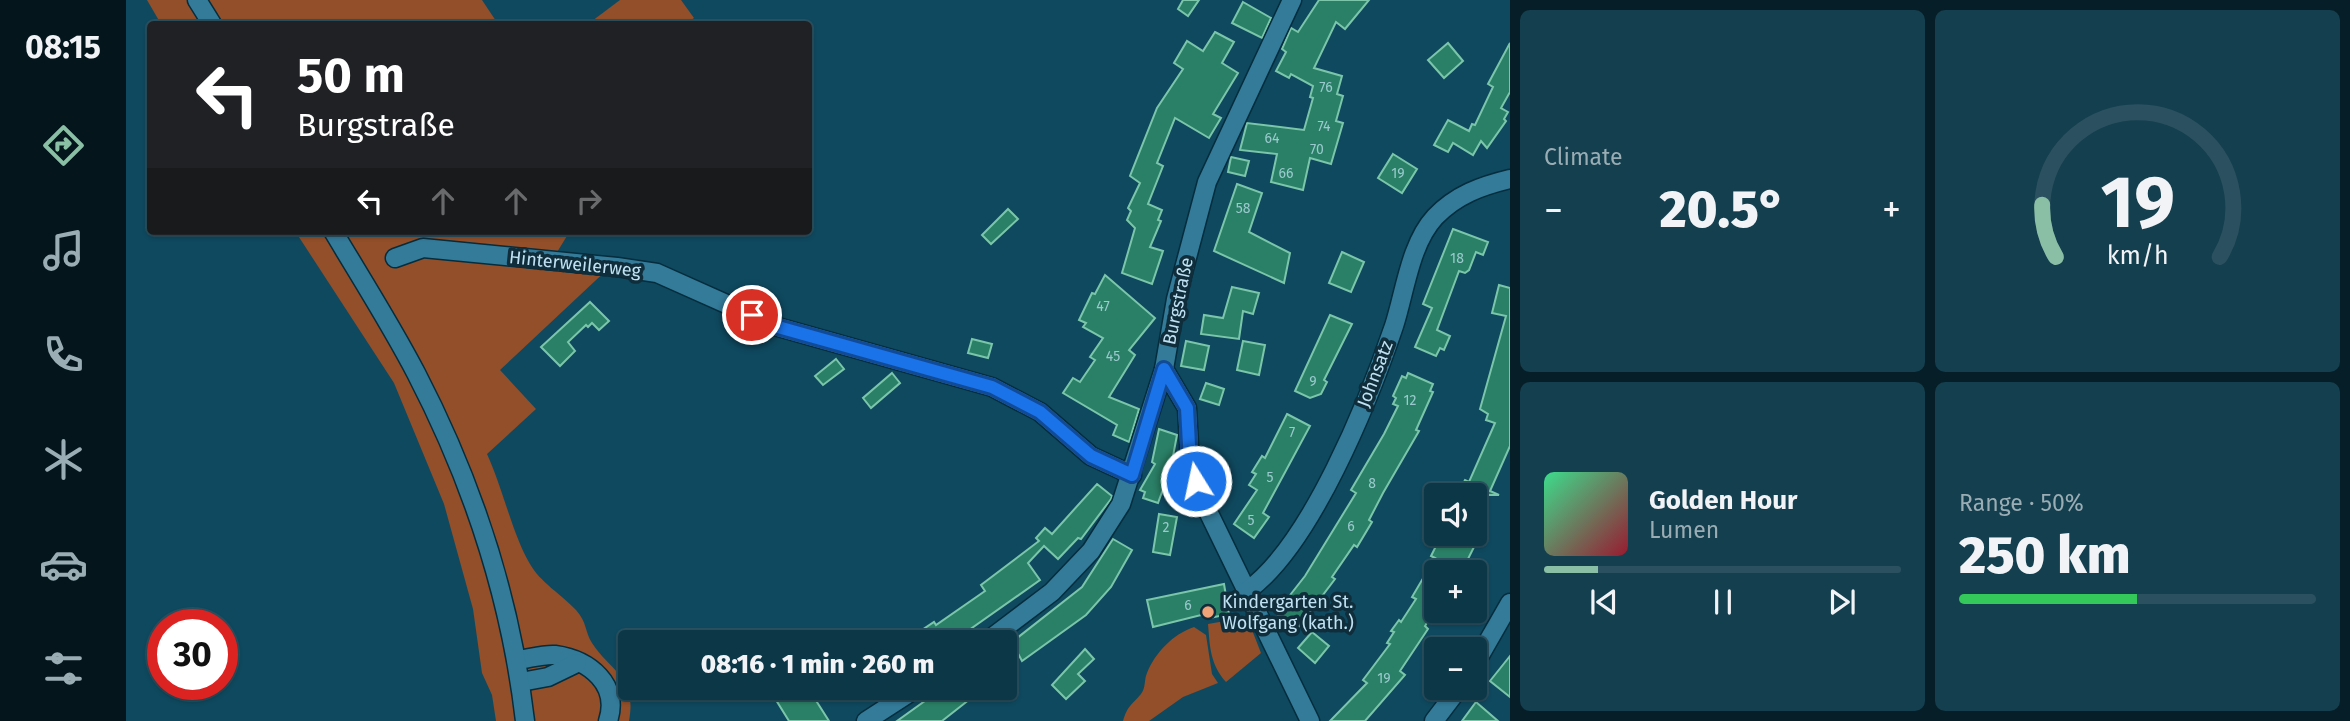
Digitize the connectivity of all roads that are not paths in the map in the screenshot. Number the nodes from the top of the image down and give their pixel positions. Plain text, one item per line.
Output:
1 (197, 0) edge
2 (1293, 2) edge
3 (210, 21) edge
4 (1510, 179) edge
5 (336, 235) edge
6 (395, 258) dead end
7 (1164, 369) junction
8 (1132, 475) junction
9 (1248, 590) junction
10 (1510, 603) edge
11 (1002, 630) edge
12 (1487, 643) edge
13 (517, 660) junction
14 (576, 663) junction
15 (521, 682) junction
16 (898, 700) edge
17 (1450, 700) edge
18 (525, 721) edge
19 (608, 721) edge
20 (866, 721) edge
21 (1310, 721) edge
22 (1434, 721) edge

1 - 3 street
2 - 7 street, Burgstraße
4 - 9 street, Johnsatz
5 - 13 street
6 - 8 street, Hinterweilerweg
7 - 8 street, Burgstraße
7 - 9 street
8 - 11 street, Burgstraße
9 - 21 street
10 - 12 street
13 - 14 street
13 - 15 street
14 - 15 street
14 - 19 street
15 - 18 street
16 - 20 street
17 - 22 street

